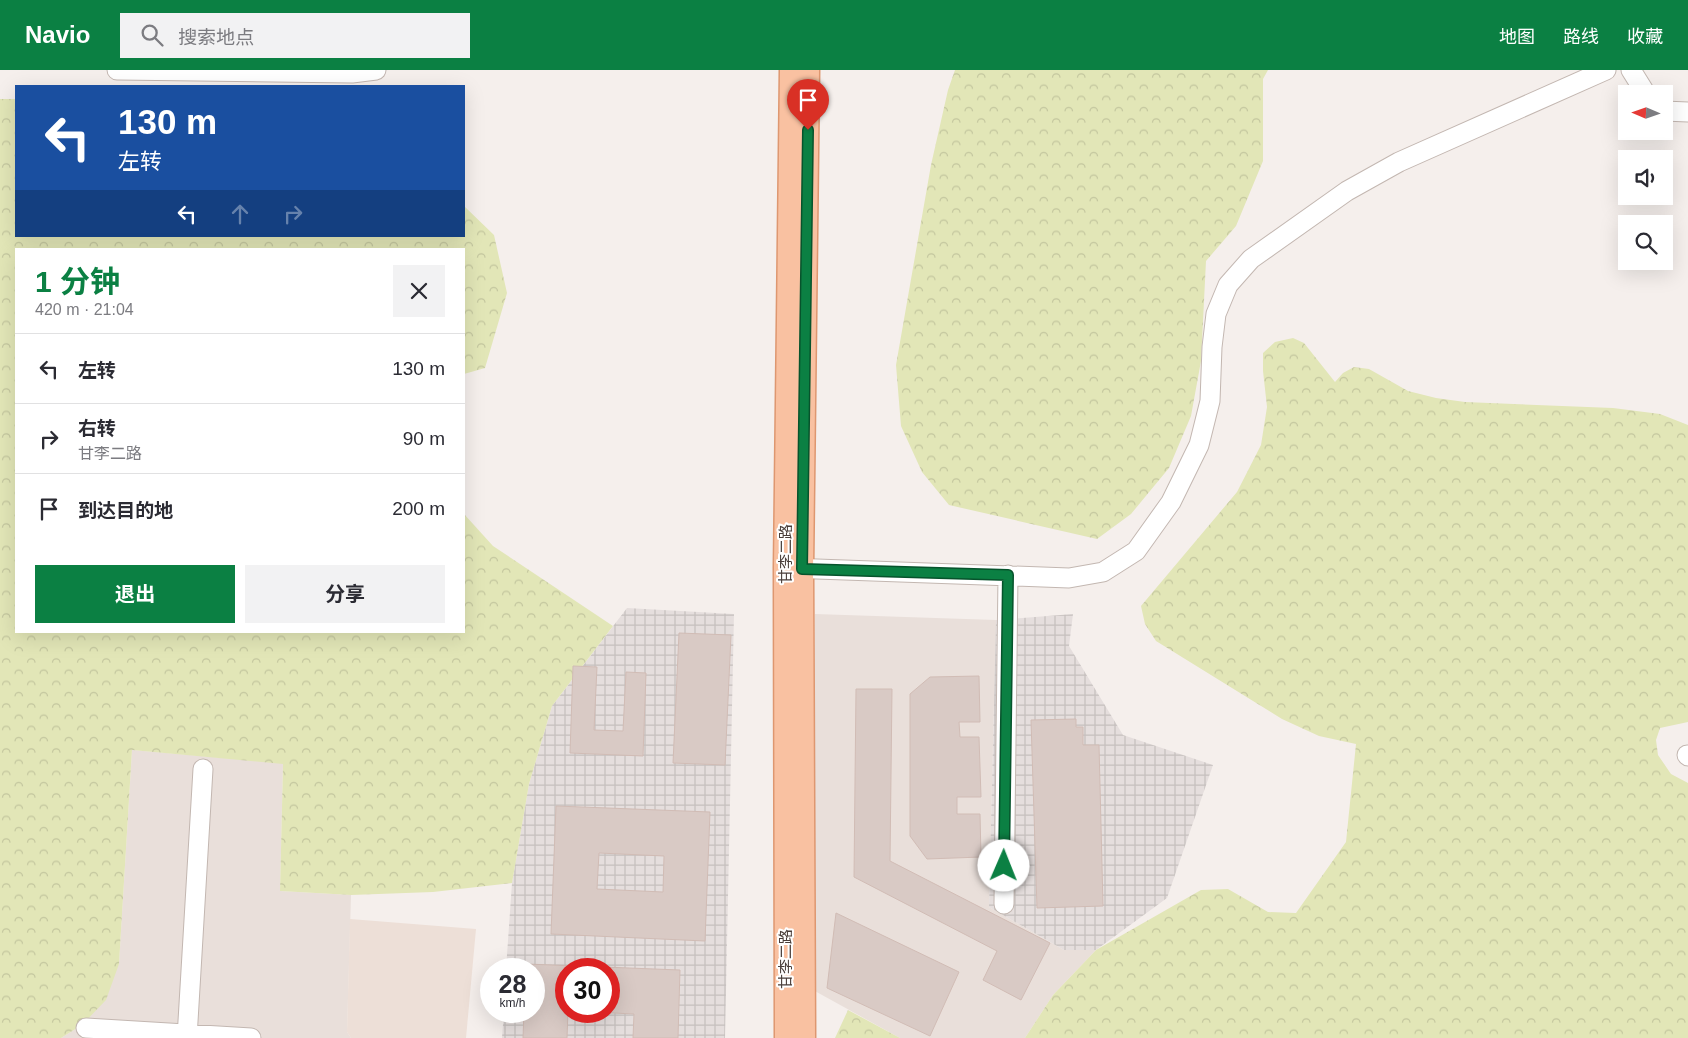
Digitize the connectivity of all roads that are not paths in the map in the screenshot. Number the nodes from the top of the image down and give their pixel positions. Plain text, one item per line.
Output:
1 (116, 70) edge
2 (154, 70) edge
3 (376, 70) edge
4 (791, 70) edge
5 (808, 70) edge
6 (1606, 70) edge
7 (1631, 70) edge
8 (1640, 85) edge
9 (1673, 111) edge
10 (1688, 112) edge
11 (794, 569) junction
12 (1008, 575) junction
13 (203, 768) dead end
14 (1004, 904) dead end
15 (86, 1028) dead end
16 (187, 1036) edge
17 (251, 1038) edge
18 (786, 1038) edge
19 (804, 1038) edge

1 - 2 street
2 - 3 street
4 - 11 main road, 甘李二路
5 - 11 main road, 甘李二路
6 - 12 street
7 - 8 street
9 - 10 street
11 - 12 street
11 - 18 main road, 甘李二路
11 - 19 main road, 甘李二路
12 - 14 street
13 - 16 street
15 - 16 street
16 - 17 street

